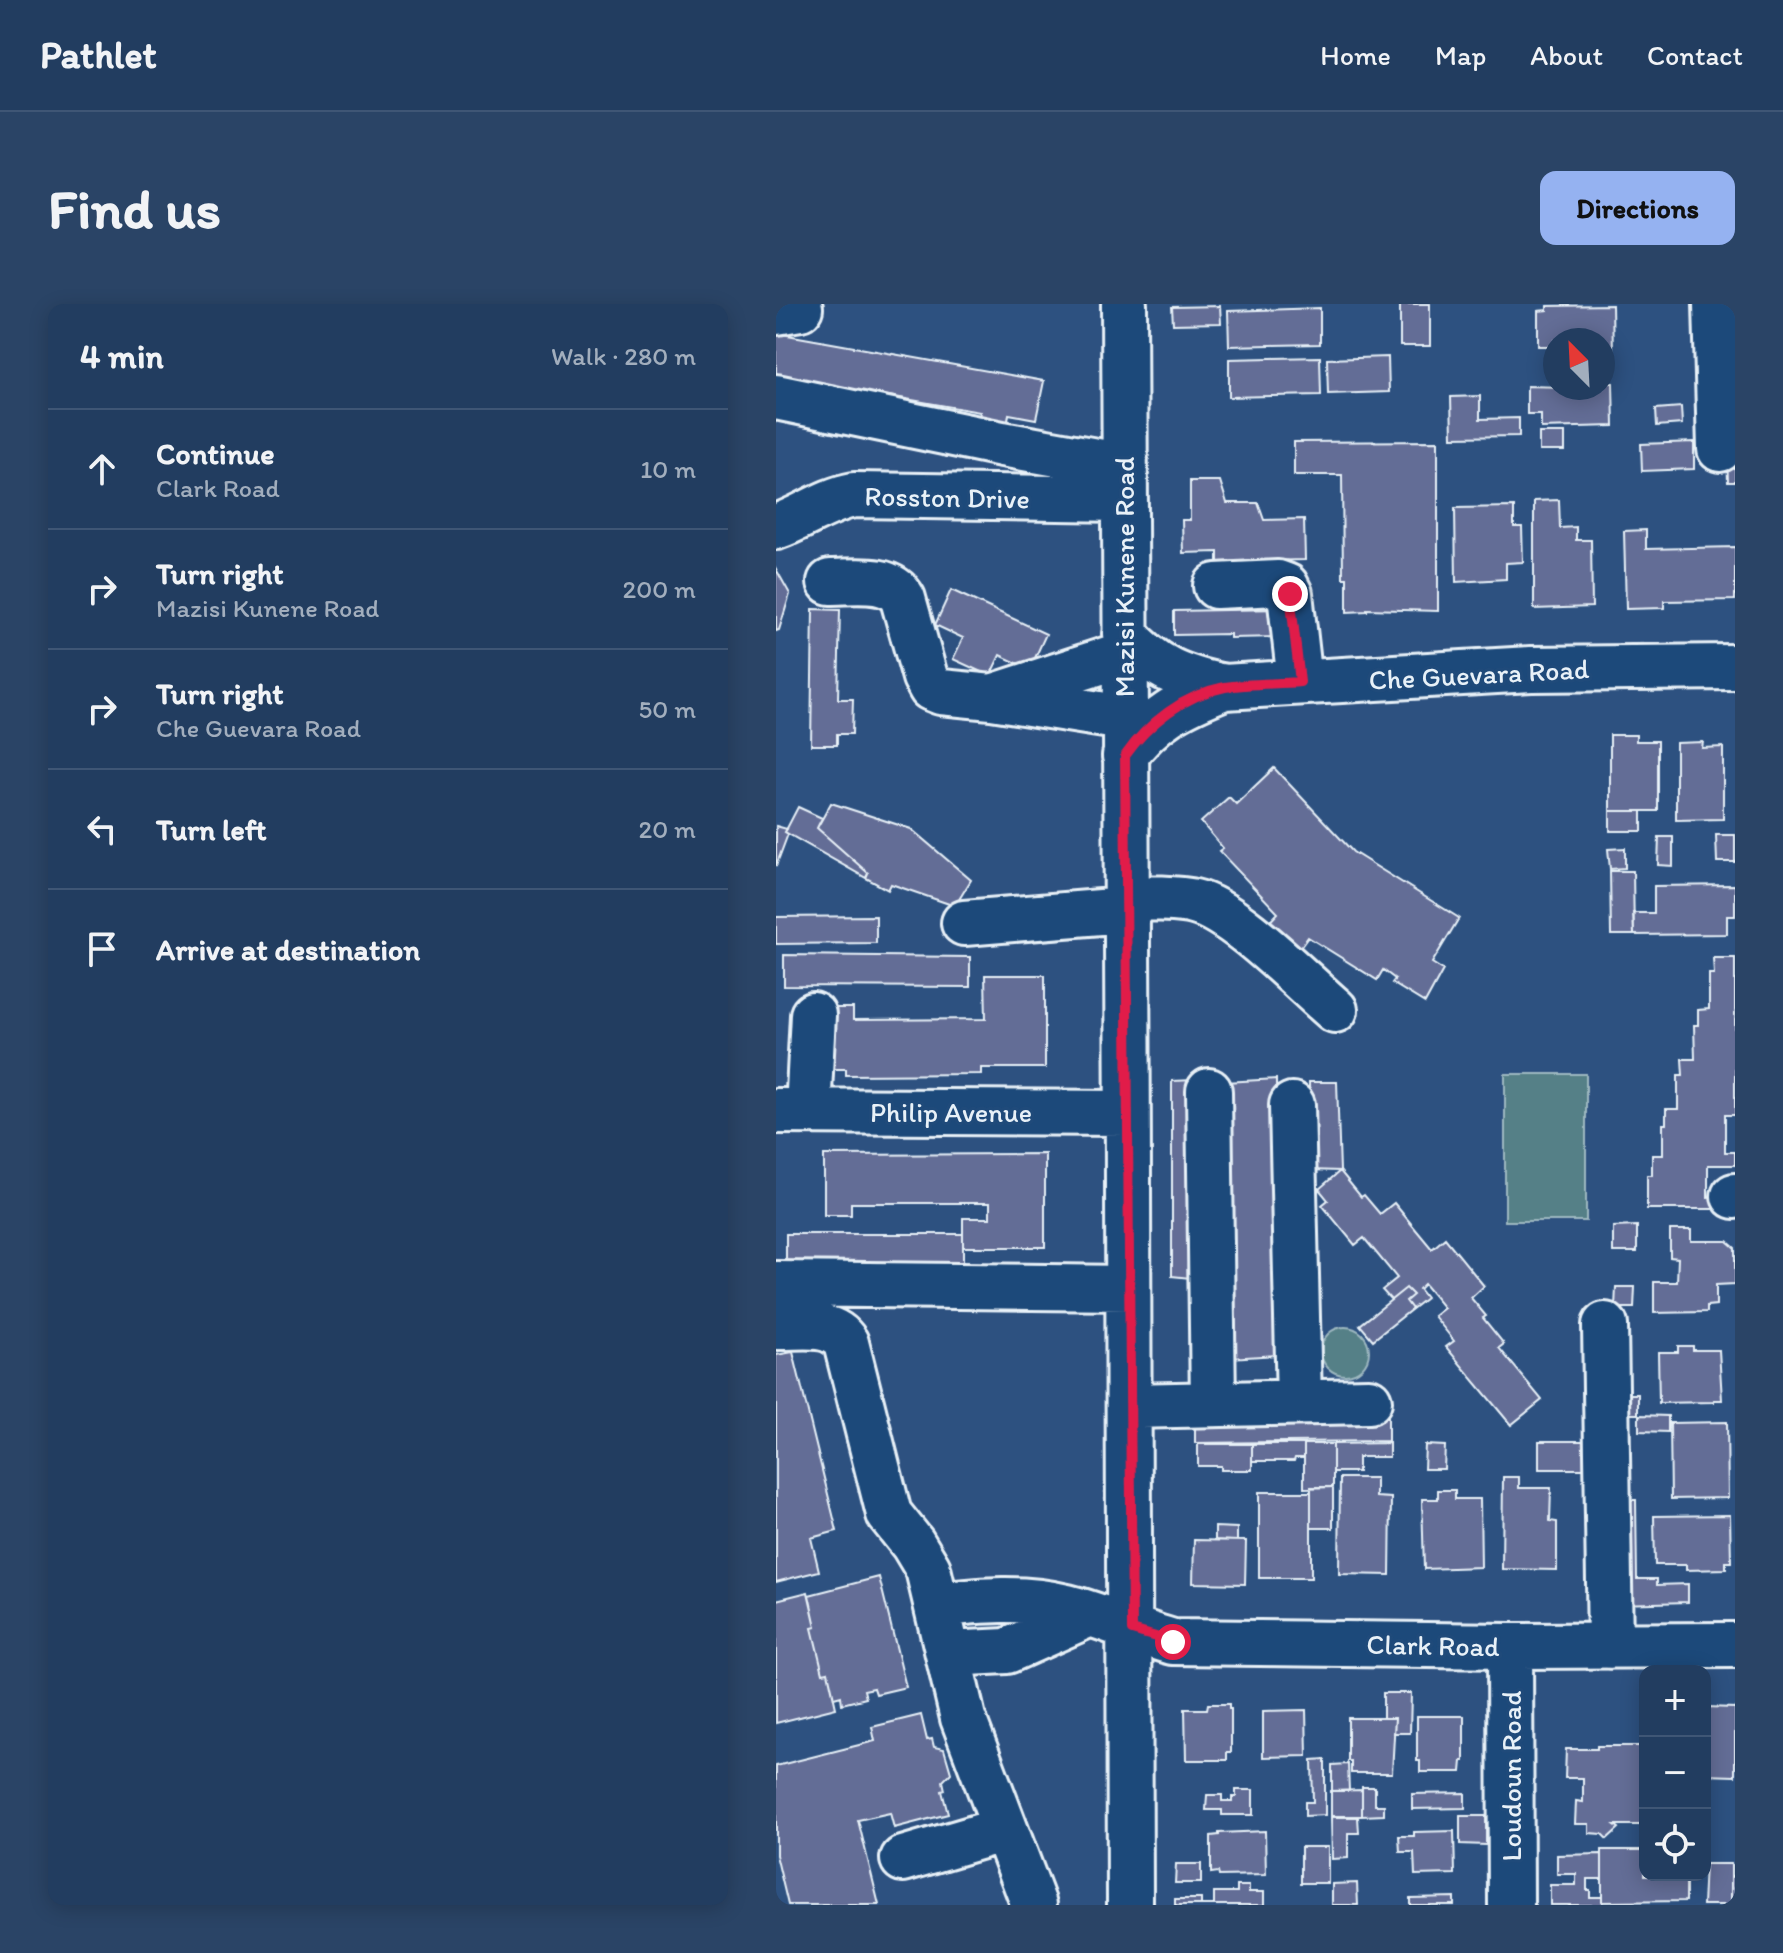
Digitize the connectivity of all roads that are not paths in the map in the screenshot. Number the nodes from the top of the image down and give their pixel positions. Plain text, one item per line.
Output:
1 (1124, 304) edge
2 (1716, 304) edge
3 (776, 397) edge
4 (1720, 449) dead end
5 (1124, 482) junction
6 (776, 527) edge
7 (830, 582) dead end
8 (1216, 586) dead end
9 (1124, 644) junction
10 (1735, 667) edge
11 (1300, 682) junction
12 (1224, 687) junction
13 (1046, 693) junction
14 (1125, 737) junction
15 (1126, 904) junction
16 (964, 923) dead end
17 (1335, 1010) dead end
18 (813, 1015) dead end
19 (1209, 1091) dead end
20 (1292, 1105) dead end
21 (792, 1111) edge
22 (1127, 1113) junction
23 (776, 1284) edge
24 (1128, 1288) junction
25 (1605, 1325) dead end
26 (776, 1327) edge
27 (1369, 1401) dead end
28 (1299, 1402) junction
29 (1213, 1404) junction
30 (1129, 1406) junction
31 (937, 1605) junction
32 (1088, 1615) junction
33 (1132, 1630) junction
34 (1735, 1645) edge
35 (1510, 1646) junction
36 (1610, 1646) junction
37 (948, 1654) junction
38 (1005, 1829) junction
39 (903, 1859) dead end
40 (1034, 1905) edge
41 (1130, 1905) edge
42 (1511, 1905) edge

1 - 5 street, Mazisi Kunene Road
2 - 4 street
3 - 5 street
5 - 6 street, Rosston Drive
5 - 9 street, Mazisi Kunene Road
7 - 13 street
8 - 11 street
9 - 12 street, Che Guevara Road
9 - 13 street
9 - 14 street, Mazisi Kunene Road
10 - 11 street, Che Guevara Road
11 - 12 street, Che Guevara Road
12 - 14 street, Che Guevara Road
13 - 14 street
14 - 15 street, Mazisi Kunene Road
15 - 16 street
15 - 17 street
15 - 22 street, Mazisi Kunene Road
18 - 21 street
19 - 29 street
20 - 28 street
21 - 22 street, Philip Avenue
22 - 24 street, Mazisi Kunene Road
23 - 24 street
24 - 30 street, Mazisi Kunene Road
25 - 36 street
26 - 31 street
27 - 28 street
28 - 29 street
29 - 30 street
30 - 33 street, Mazisi Kunene Road
31 - 32 street, Clark Road
31 - 37 street
32 - 33 street, Clark Road
32 - 37 street
33 - 35 street, Clark Road
33 - 41 street, Mazisi Kunene Road
34 - 36 street, Clark Road
35 - 36 street, Clark Road
35 - 42 street, Loudoun Road
37 - 38 street
38 - 39 street
38 - 40 street

